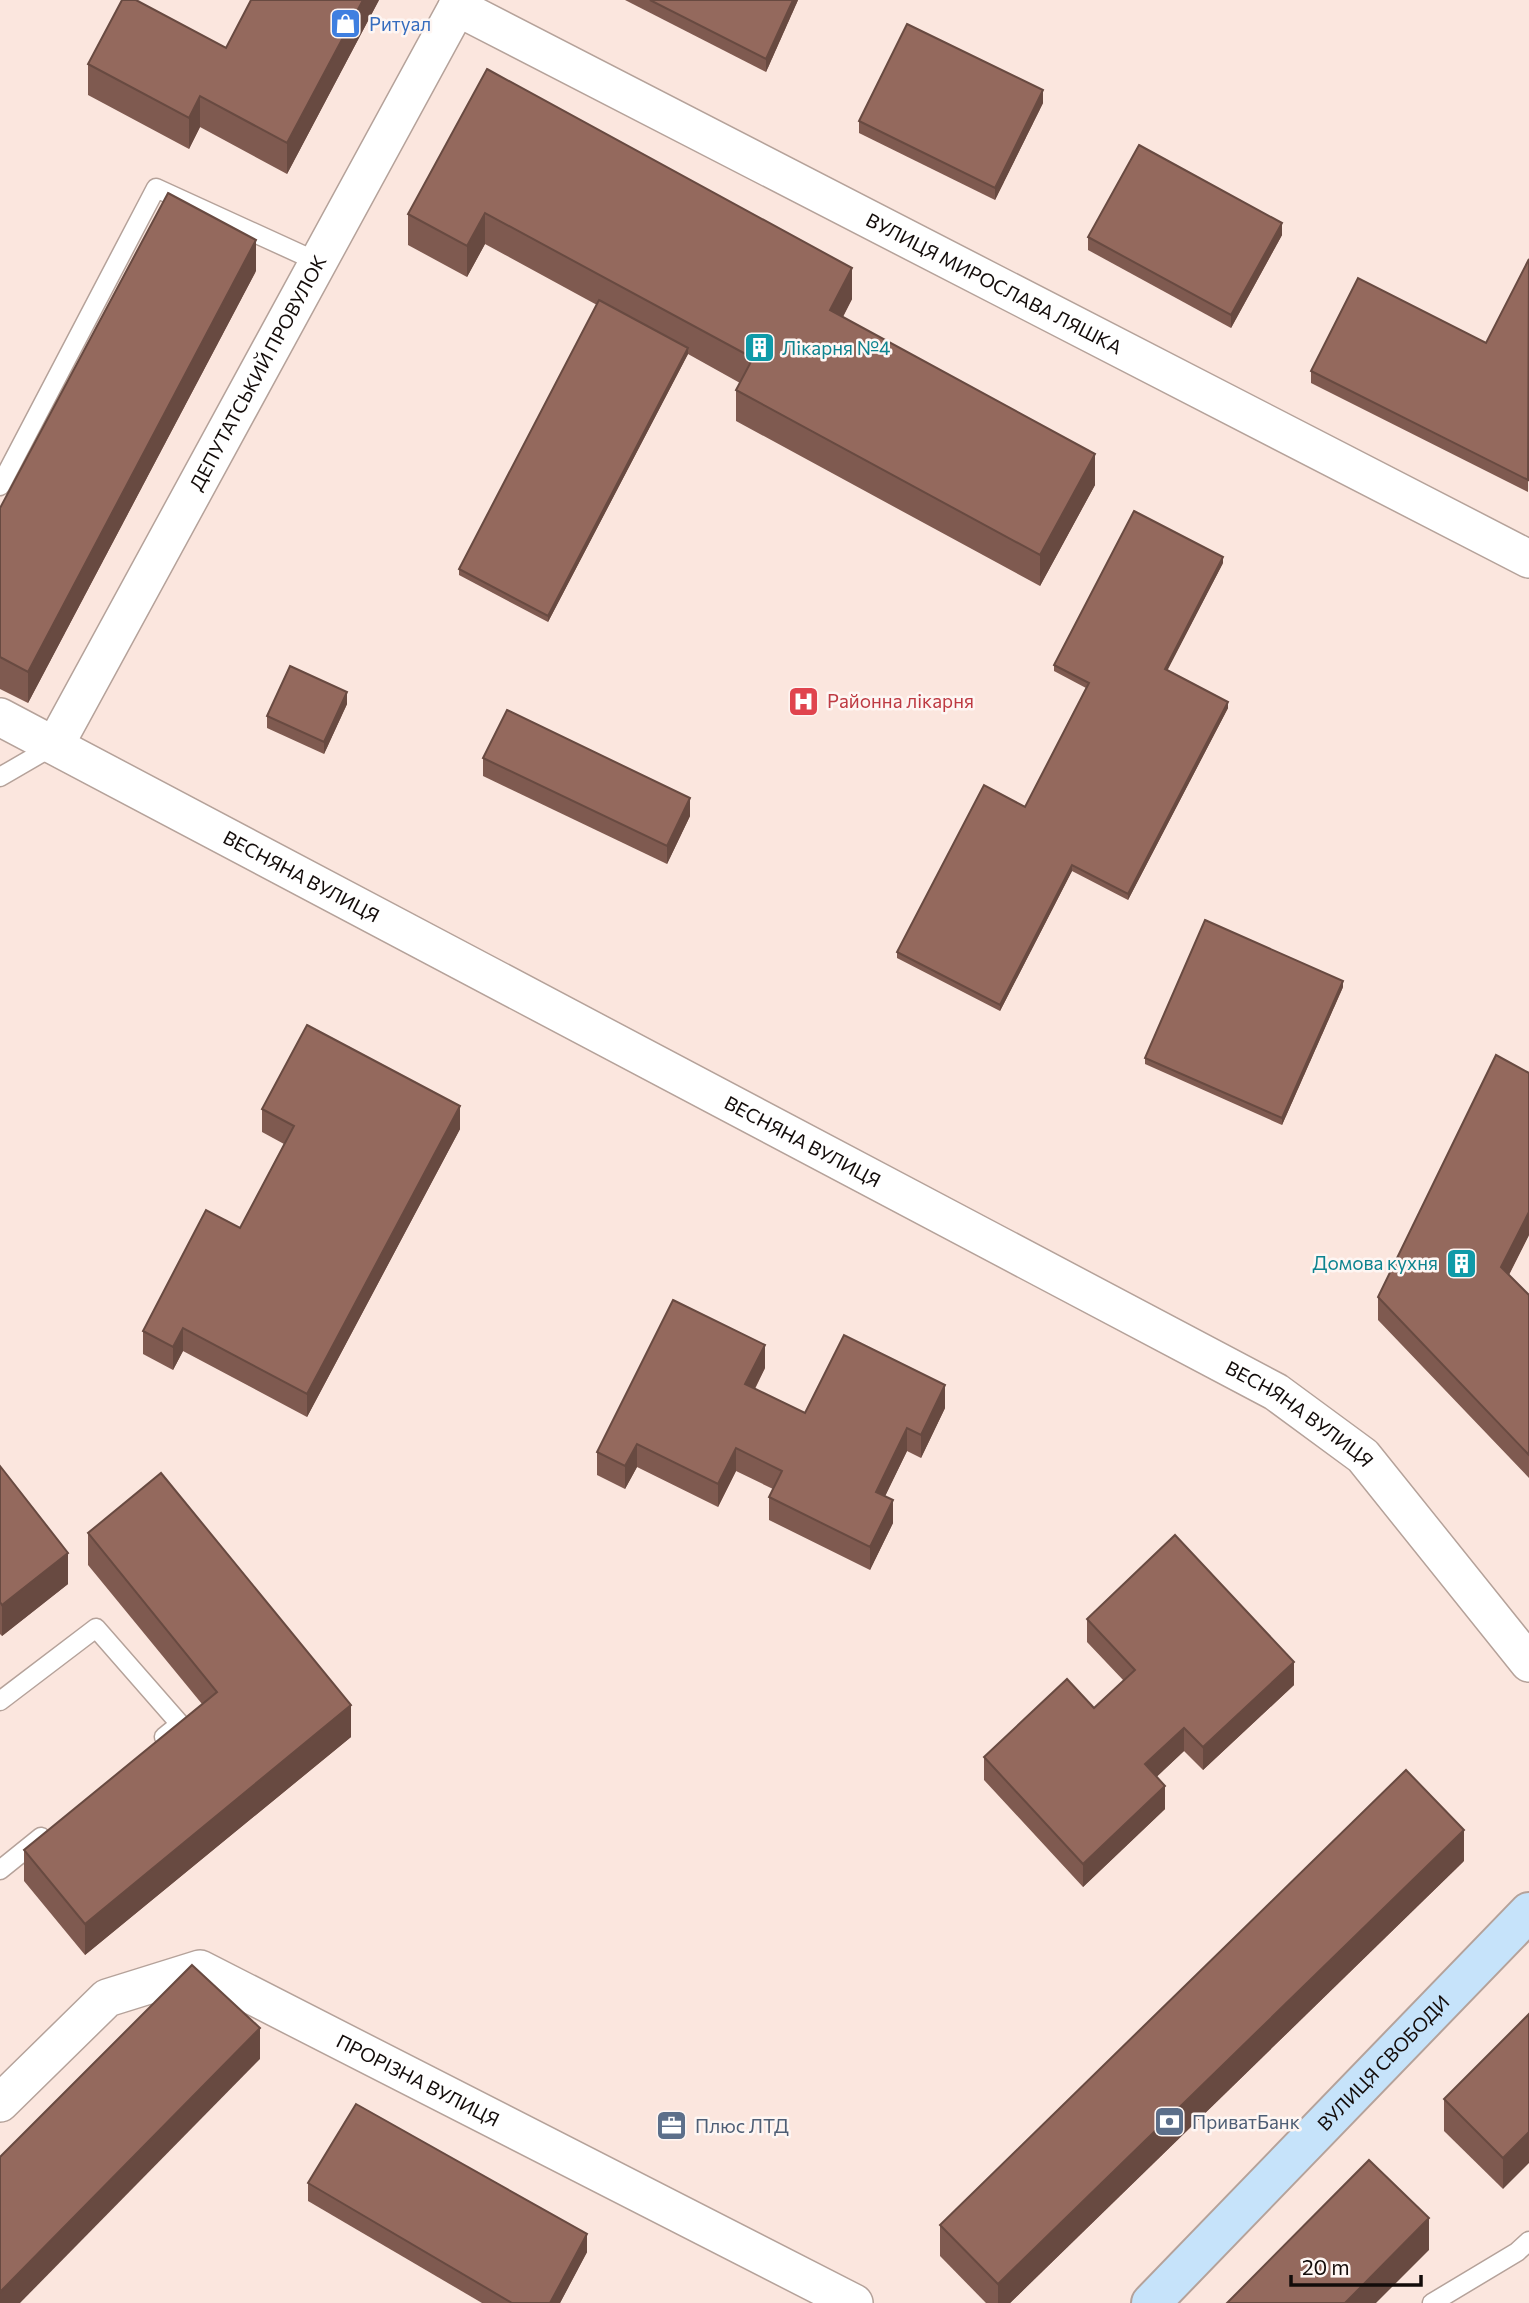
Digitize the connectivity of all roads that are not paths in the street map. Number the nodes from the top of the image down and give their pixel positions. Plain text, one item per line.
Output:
1 (459, 4) edge
2 (318, 262) junction
3 (0, 486) edge
4 (1529, 559) edge
5 (0, 717) edge
6 (55, 746) junction
7 (0, 777) edge
8 (1529, 1663) edge
9 (0, 1701) edge
10 (148, 1750) edge
11 (53, 1828) edge
12 (0, 1870) edge
13 (1529, 1912) edge
14 (0, 2103) edge
15 (1529, 2241) edge
16 (854, 2303) edge
17 (1151, 2303) edge
18 (1432, 2303) edge

1 - 2 street, ДЕПУТАТСЬКИЙ ПРОВУЛОК
1 - 4 street, ВУЛИЦЯ МИРОСЛАВА ЛЯШКА
2 - 3 lane
2 - 6 street, ДЕПУТАТСЬКИЙ ПРОВУЛОК
5 - 6 street, ВЕСНЯНА ВУЛИЦЯ
6 - 7 lane
6 - 8 street, ВЕСНЯНА ВУЛИЦЯ
9 - 10 lane
11 - 12 lane
13 - 17 main road, ВУЛИЦЯ СВОБОДИ
14 - 16 street, ПРОРІЗНА ВУЛИЦЯ
15 - 18 lane

